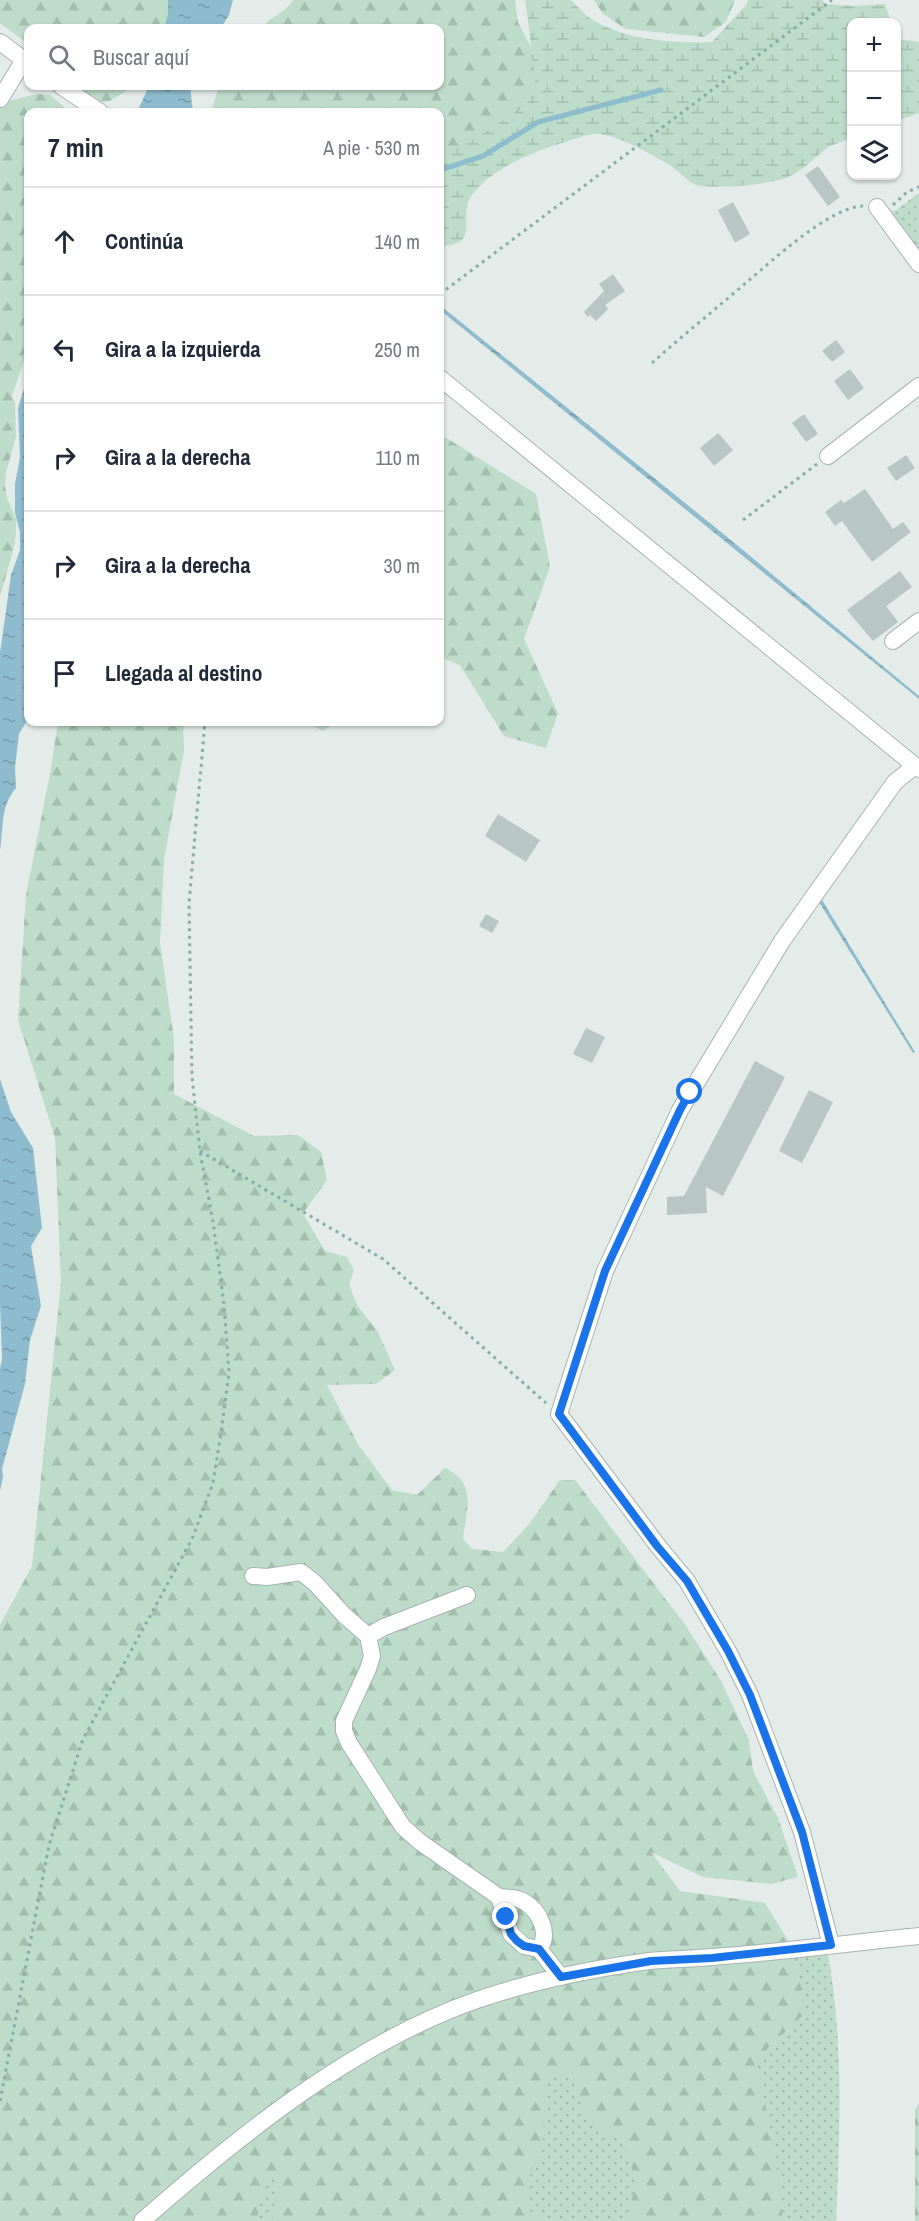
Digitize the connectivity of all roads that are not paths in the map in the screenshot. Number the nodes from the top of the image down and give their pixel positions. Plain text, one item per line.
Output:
1 (0, 42) edge
2 (24, 60) edge
3 (24, 65) edge
4 (67, 90) edge
5 (0, 99) edge
6 (94, 108) edge
7 (877, 207) dead end
8 (919, 264) edge
9 (444, 381) edge
10 (919, 386) edge
11 (828, 456) road end
12 (919, 621) edge
13 (893, 641) dead end
14 (917, 768) edge
15 (253, 1576) dead end
16 (467, 1595) dead end
17 (368, 1636) junction
18 (499, 1897) junction
19 (919, 1936) edge
20 (831, 1945) junction
21 (539, 1949) junction
22 (561, 1977) junction
23 (142, 2221) edge

1 - 2 street
3 - 5 street
4 - 6 street
7 - 8 street
9 - 14 street
10 - 11 street
12 - 13 street
14 - 20 street
15 - 17 street
16 - 17 street
17 - 18 street
18 - 21 street
18 - 21 street
19 - 20 street
20 - 22 street
21 - 22 street
22 - 23 street

